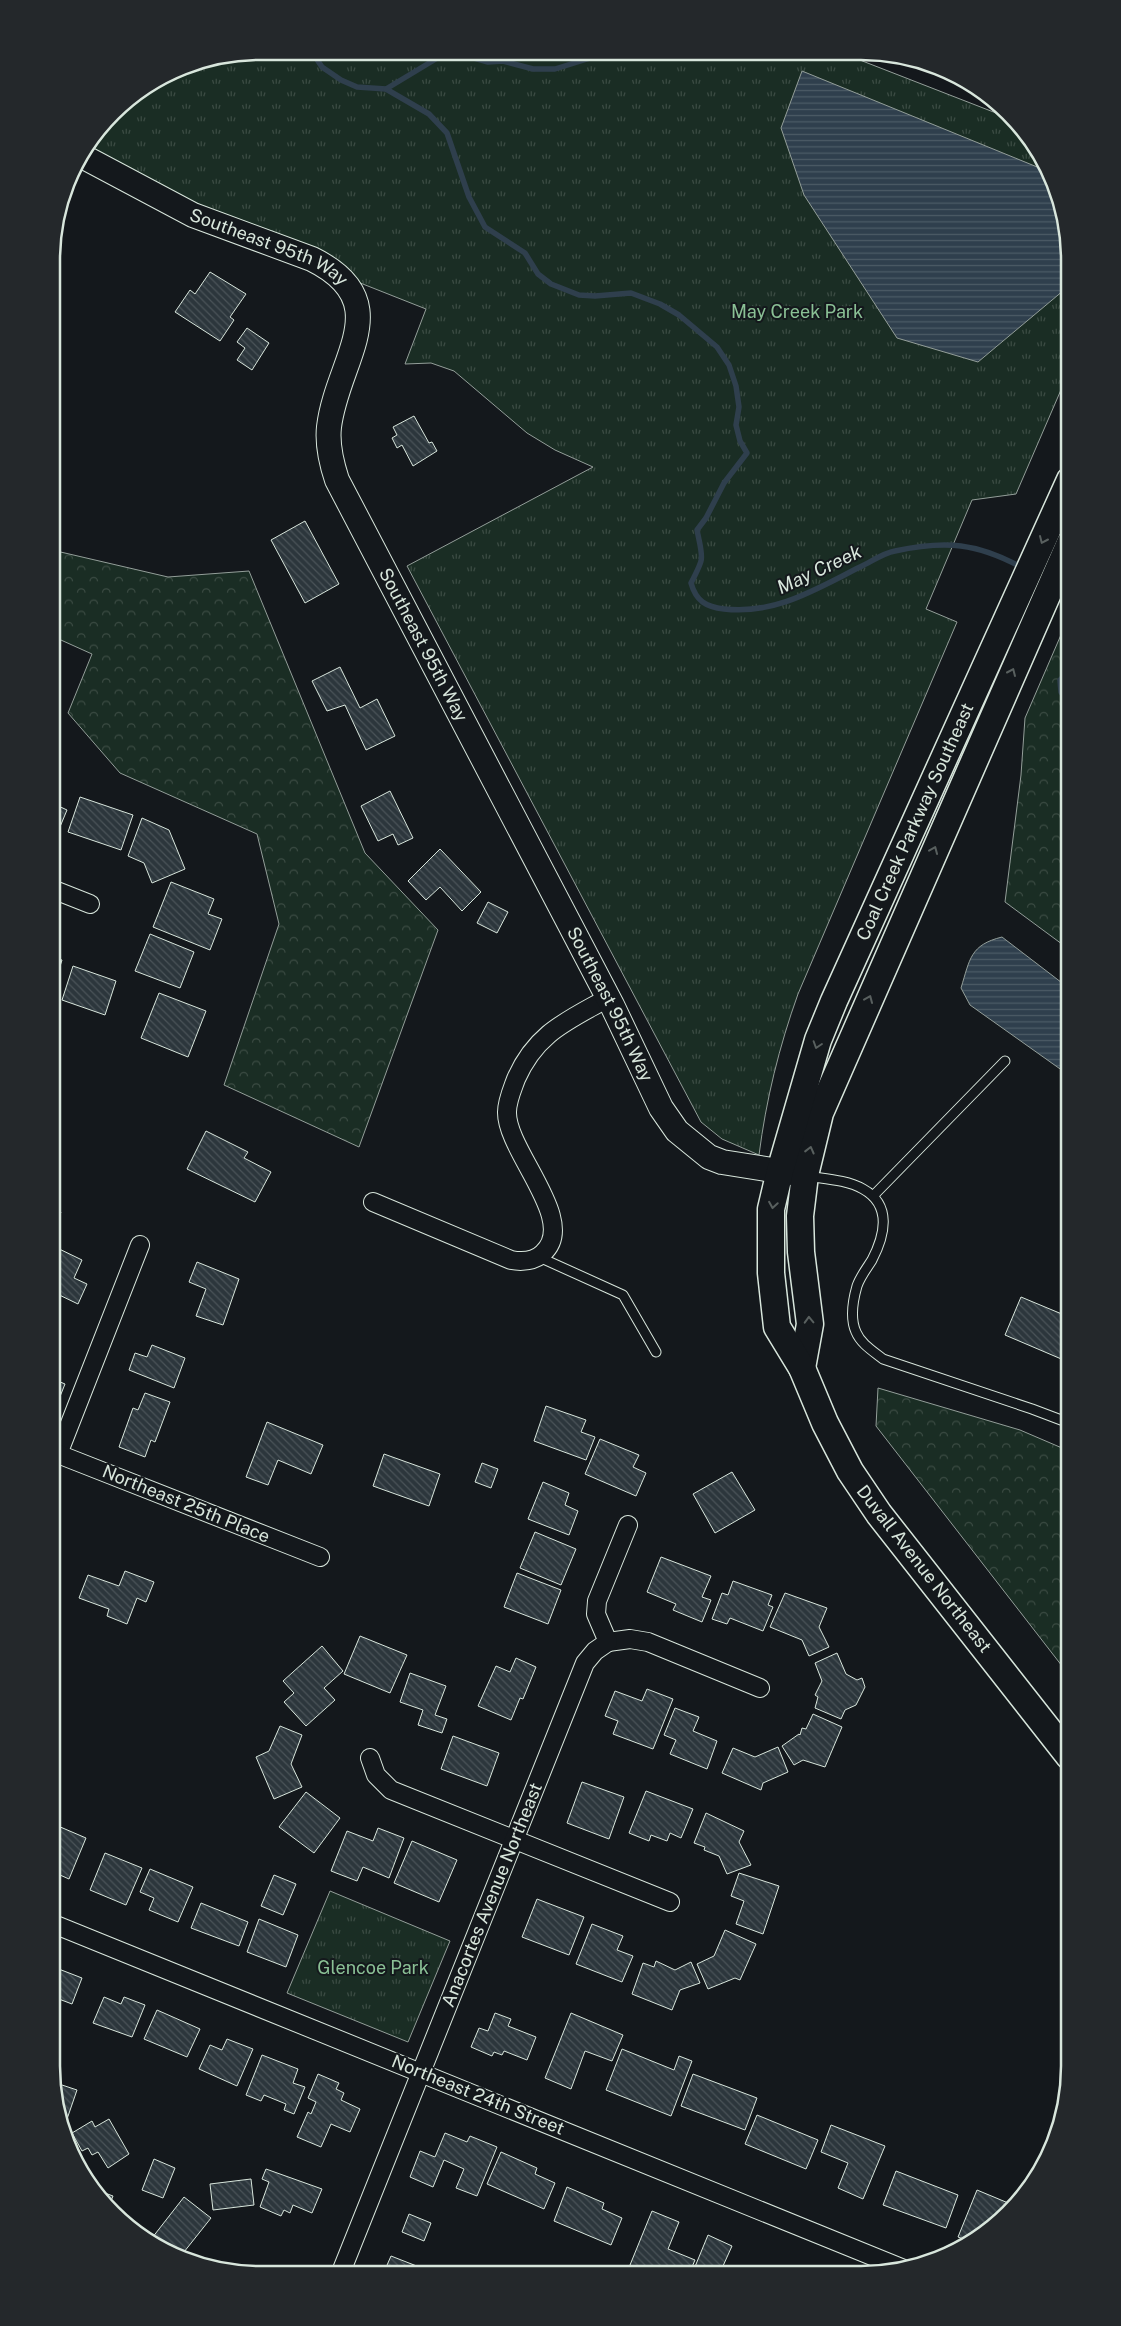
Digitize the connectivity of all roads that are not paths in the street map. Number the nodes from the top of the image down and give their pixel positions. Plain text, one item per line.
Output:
1 (88, 159) edge
2 (1061, 500) edge
3 (1061, 563) edge
4 (60, 892) edge
5 (90, 904) dead end
6 (608, 998) junction
7 (1005, 1061) dead end
8 (780, 1171) junction
9 (805, 1175) junction
10 (874, 1196) junction
11 (373, 1202) dead end
12 (140, 1245) dead end
13 (539, 1257) junction
14 (656, 1352) dead end
15 (802, 1368) junction
16 (1061, 1419) edge
17 (60, 1443) edge
18 (60, 1457) edge
19 (628, 1525) dead end
20 (320, 1558) dead end
21 (608, 1642) junction
22 (760, 1688) dead end
23 (1061, 1746) edge
24 (370, 1758) dead end
25 (514, 1840) junction
26 (670, 1902) dead end
27 (60, 1928) edge
28 (421, 2072) junction
29 (890, 2263) edge
30 (343, 2266) edge

1 - 6 street, Southeast 95th Way
2 -> 8 main road, Coal Creek Parkway Southeast
9 -> 3 main road, Coal Creek Parkway Southeast
4 - 5 street
6 - 8 street, Southeast 95th Way
6 - 13 street
7 - 10 lane
8 - 9 street, Southeast 95th Way
8 -> 15 main road, Duvall Avenue Northeast
9 - 10 lane
15 -> 9 main road, Coal Creek Parkway Southeast
10 - 16 lane
11 - 13 street
12 - 17 street
13 - 14 lane
15 - 23 main road, Duvall Avenue Northeast
18 - 20 street, Northeast 25th Place
19 - 21 street
21 - 22 street
21 - 25 street, Anacortes Avenue Northeast
24 - 25 street
25 - 26 street
25 - 28 street, Anacortes Avenue Northeast
27 - 28 street, Northeast 24th Street
28 - 29 street, Northeast 24th Street
28 - 30 street, Anacortes Avenue Northeast

